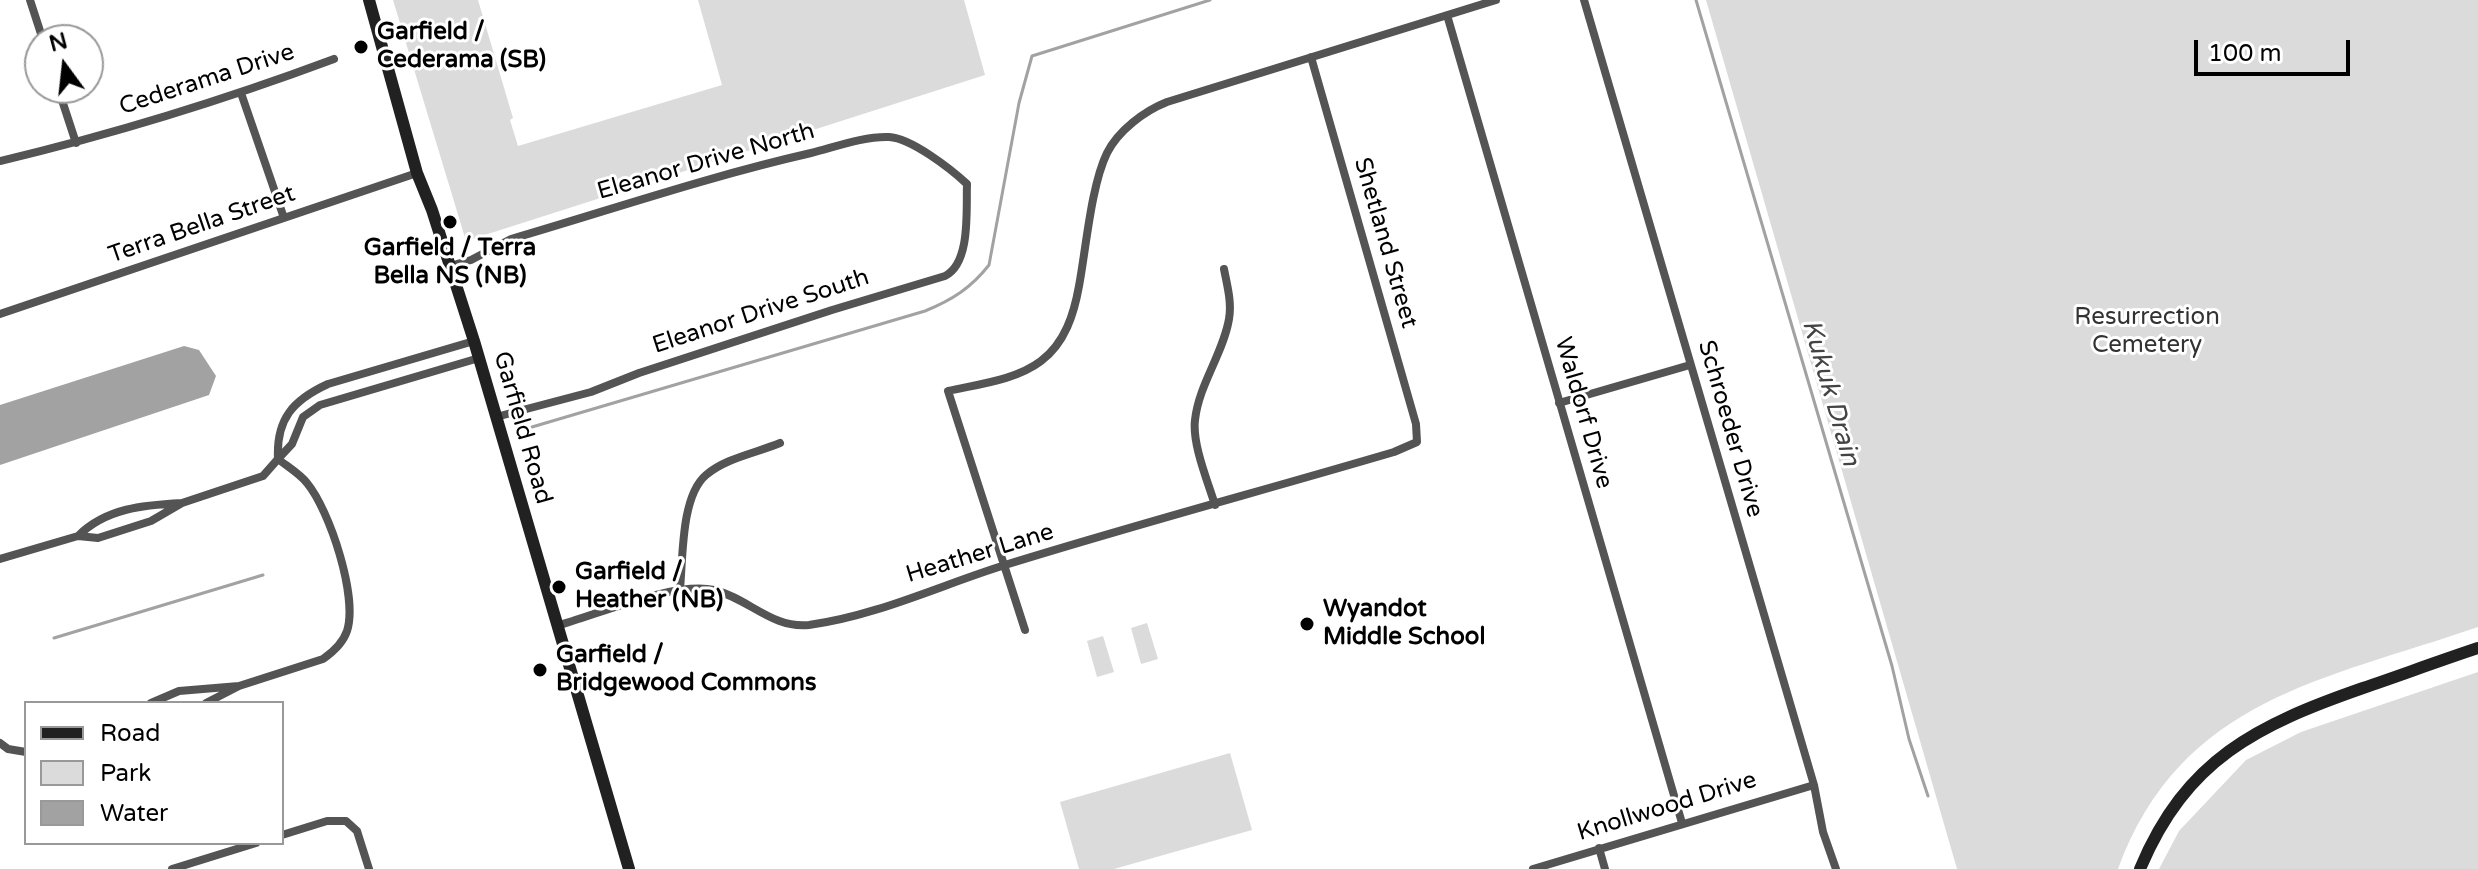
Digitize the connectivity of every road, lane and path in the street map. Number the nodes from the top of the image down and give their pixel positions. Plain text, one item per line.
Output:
1 (30, 0) edge
2 (369, 0) edge
3 (1496, 0) edge
4 (1584, 0) edge
5 (1447, 15) junction
6 (38, 24) edge
7 (1311, 57) junction
8 (334, 59) dead end
9 (241, 93) junction
10 (63, 104) edge
11 (76, 143) junction
12 (0, 161) edge
13 (417, 173) junction
14 (967, 184) joint
15 (284, 218) junction
16 (450, 266) junction
17 (1224, 269) dead end
18 (0, 314) edge
19 (474, 341) junction
20 (479, 358) junction
21 (1690, 365) junction
22 (370, 373) junction
23 (374, 389) junction
24 (1559, 403) junction
25 (496, 417) junction
26 (1417, 442) joint
27 (780, 443) dead end
28 (278, 459) junction
29 (182, 503) junction
30 (1215, 505) junction
31 (78, 536) junction
32 (0, 559) edge
33 (1005, 565) junction
34 (680, 589) junction
35 (556, 626) junction
36 (1025, 630) dead end
37 (2478, 648) edge
38 (239, 686) junction
39 (156, 701) edge
40 (210, 701) edge
41 (0, 743) edge
42 (24, 752) edge
43 (1814, 785) junction
44 (1682, 823) junction
45 (284, 834) edge
46 (251, 845) edge
47 (1599, 848) junction
48 (202, 865) edge
49 (172, 869) edge
50 (369, 869) edge
51 (629, 869) edge
52 (1533, 869) edge
53 (1605, 869) edge
54 (1836, 869) edge
55 (2140, 869) edge

1 - 6 street
2 - 13 main road, Garfield Road
3 - 5 street
4 - 21 street, Schroeder Drive
5 - 7 street
5 - 24 street, Waldorf Drive
7 - 26 street, Shetland Street
7 - 33 street
8 - 9 street, Cederama Drive
9 - 11 street, Cederama Drive
9 - 15 street
10 - 11 street
11 - 12 street, Cederama Drive
13 - 15 street, Terra Bella Street
13 - 16 main road, Garfield Road
14 - 16 street, Eleanor Drive North
14 - 25 street, Eleanor Drive South
15 - 18 street, Terra Bella Street
16 - 19 main road, Garfield Road
17 - 30 street
19 - 20 main road, Garfield Road
19 - 22 street
20 - 23 street
20 - 25 main road, Garfield Road
21 - 24 street
21 - 43 street, Schroeder Drive
22 - 23 street
22 - 28 street
23 - 28 street
24 - 44 street, Waldorf Drive
25 - 35 main road, Garfield Road
26 - 30 street, Heather Lane
27 - 34 street
28 - 29 street
28 - 38 street
29 - 31 street
29 - 31 street
30 - 33 street, Heather Lane
31 - 32 street
33 - 34 street, Heather Lane
33 - 36 street
34 - 35 street, Heather Lane
35 - 51 main road, Garfield Road
37 - 55 main road
38 - 39 street
38 - 40 street
41 - 42 street
43 - 44 street, Knollwood Drive
43 - 54 street, Schroeder Drive
44 - 47 street, Knollwood Drive
45 - 50 street
46 - 48 street
47 - 52 street, Knollwood Drive
47 - 53 street
48 - 49 street

